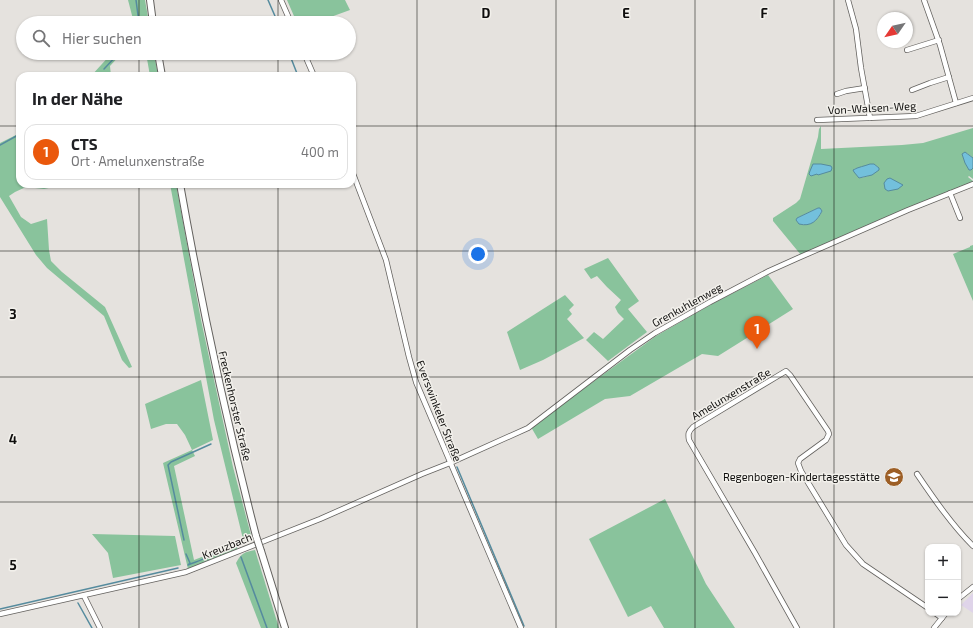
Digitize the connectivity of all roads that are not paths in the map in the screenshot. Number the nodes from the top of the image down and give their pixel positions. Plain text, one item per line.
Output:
1 (150, 0) edge
2 (281, 0) edge
3 (848, 0) edge
4 (924, 0) edge
5 (152, 16) edge
6 (288, 16) edge
7 (939, 40) junction
8 (907, 50) dead end
9 (159, 60) edge
10 (307, 60) edge
11 (161, 72) edge
12 (312, 72) edge
13 (949, 77) junction
14 (865, 88) junction
15 (912, 90) dead end
16 (837, 94) dead end
17 (973, 98) edge
18 (956, 103) junction
19 (870, 118) junction
20 (817, 120) dead end
21 (356, 181) edge
22 (973, 184) edge
23 (181, 188) edge
24 (950, 193) junction
25 (960, 218) dead end
26 (450, 463) junction
27 (917, 474) dead end
28 (973, 546) edge
29 (973, 587) edge
30 (84, 596) junction
31 (961, 597) edge
32 (925, 606) edge
33 (0, 614) edge
34 (939, 616) edge
35 (942, 618) joint
36 (100, 628) edge
37 (285, 628) edge
38 (520, 628) edge
39 (797, 628) edge
40 (934, 628) edge

1 - 5 main road
2 - 6 street
3 - 14 street
4 - 7 street
7 - 8 street
7 - 13 street
9 - 11 main road
10 - 12 street
13 - 15 street
13 - 18 street
14 - 16 street
14 - 19 street
17 - 18 street, Von-Walsen-Weg
18 - 19 street, Von-Walsen-Weg
19 - 20 street, Von-Walsen-Weg
21 - 26 street, Everswinkeler Straße
22 - 24 street, Grenkuhlenweg
23 - 37 main road, Freckenhorster Straße, bridge
24 - 25 street
24 - 26 street, Grenkuhlenweg
26 - 30 street, Kreuzbach
26 - 38 street, Everswinkeler Straße
27 - 28 street
29 - 31 street
30 - 33 street, Kreuzbach
30 - 36 street
32 - 39 street, Amelunxenstraße
34 - 35 street
35 - 40 street

